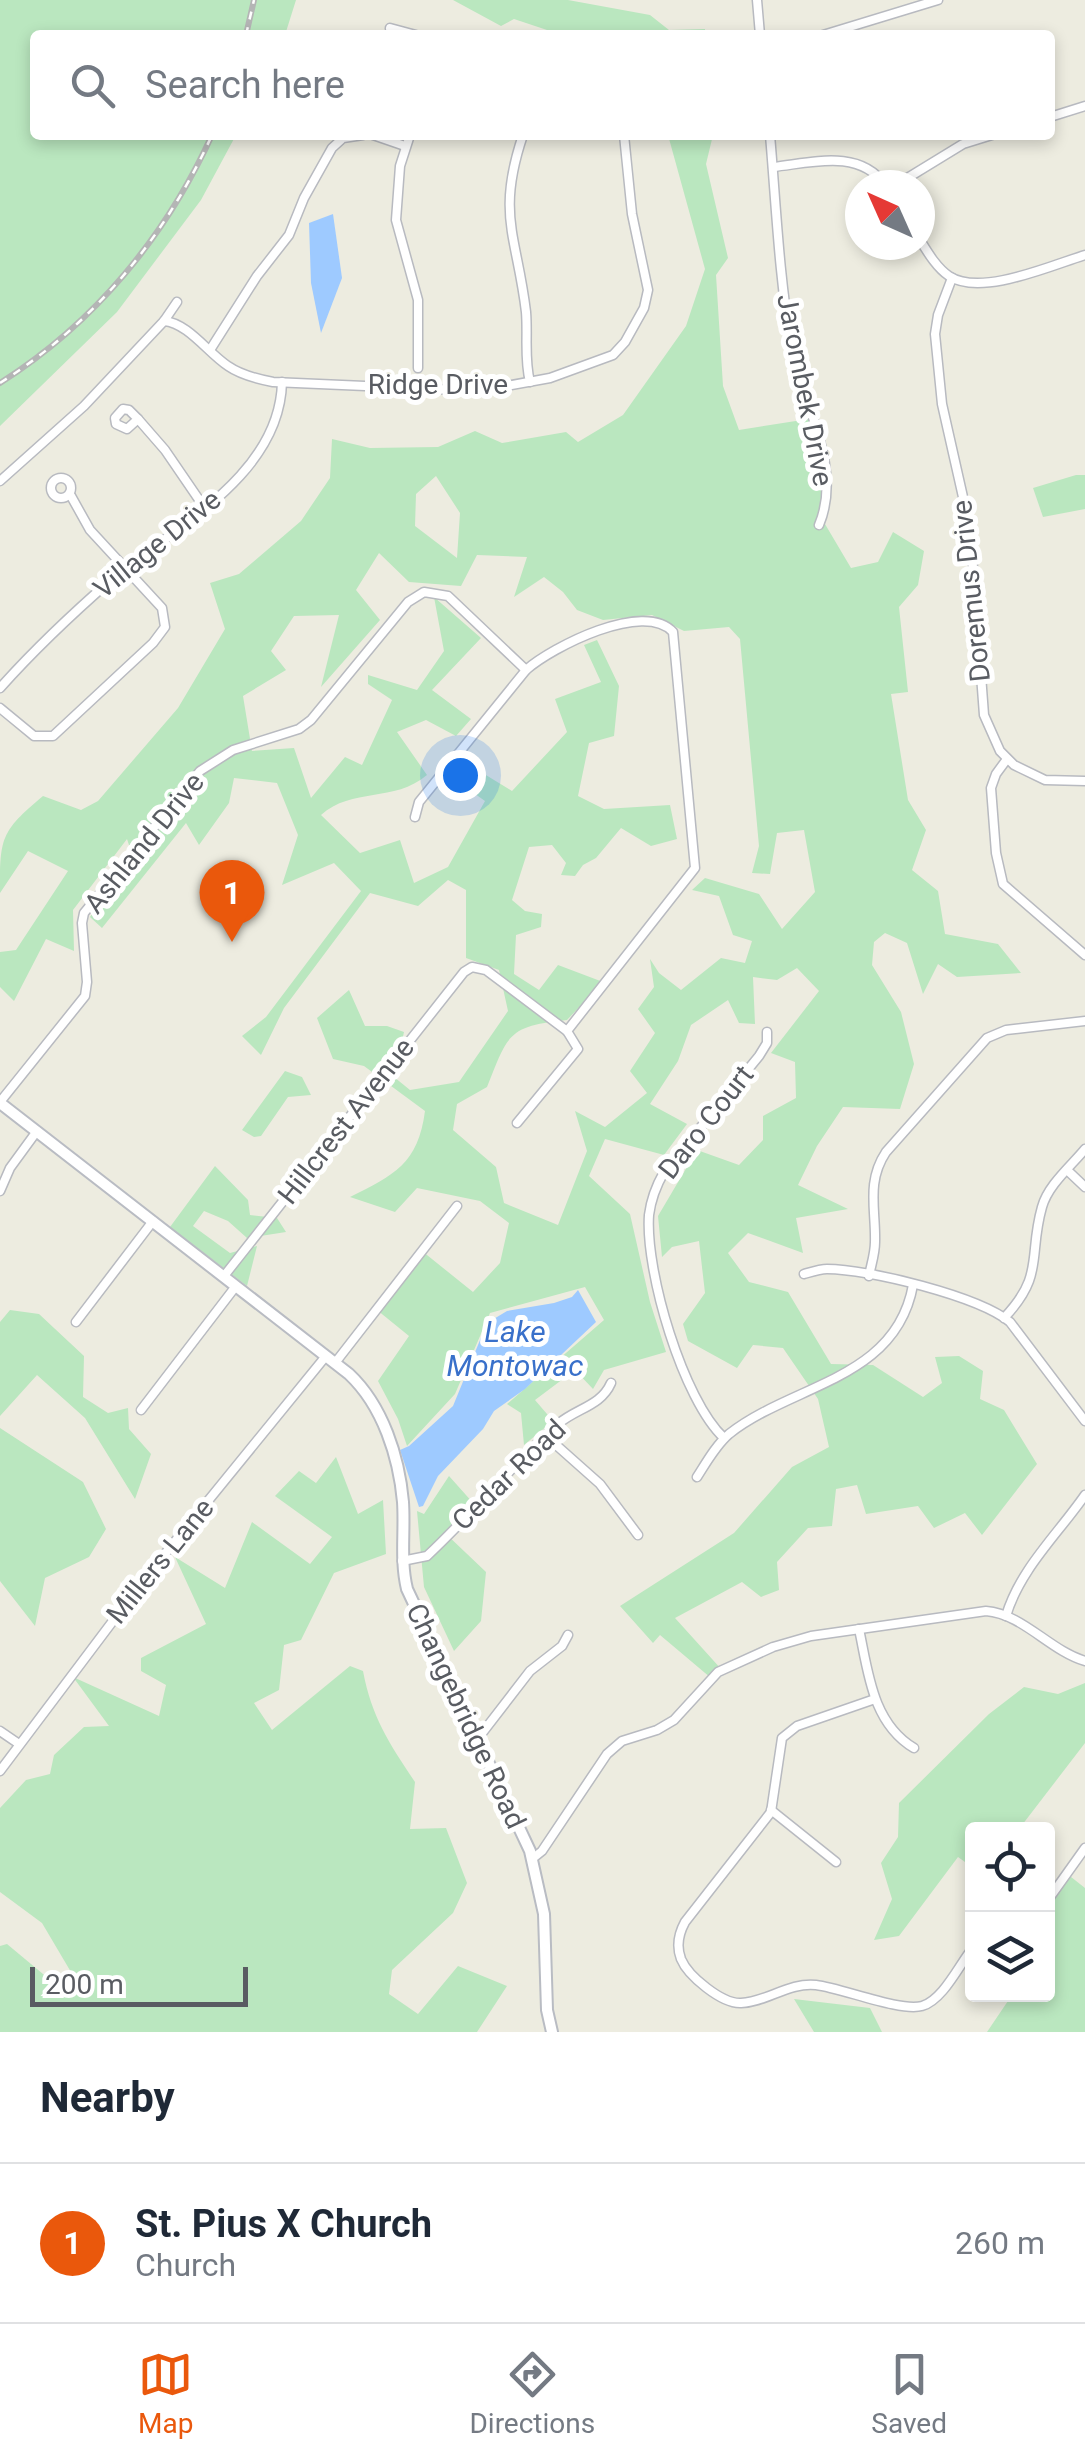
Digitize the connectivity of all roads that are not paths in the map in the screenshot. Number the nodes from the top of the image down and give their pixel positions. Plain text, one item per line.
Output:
1 (757, 0) edge
2 (938, 0) edge
3 (390, 28) dead end
4 (397, 30) edge
5 (760, 30) edge
6 (840, 30) edge
7 (1085, 106) edge
8 (1055, 115) edge
9 (342, 140) edge
10 (388, 140) edge
11 (408, 140) edge
12 (522, 140) edge
13 (625, 140) edge
14 (770, 140) edge
15 (976, 140) edge
16 (406, 146) junction
17 (772, 167) junction
18 (872, 170) edge
19 (921, 170) edge
20 (1085, 255) edge
21 (933, 260) edge
22 (952, 278) junction
23 (177, 302) dead end
24 (164, 321) junction
25 (210, 350) junction
26 (418, 368) dead end
27 (282, 382) junction
28 (530, 382) junction
29 (138, 420) dead end
30 (0, 481) edge
31 (70, 496) dead end
32 (204, 508) junction
33 (819, 525) dead end
34 (125, 569) junction
35 (0, 670) edge
36 (526, 670) junction
37 (9, 678) junction
38 (0, 688) edge
39 (0, 708) edge
40 (1007, 759) junction
41 (1085, 781) edge
42 (415, 817) dead end
43 (1085, 955) edge
44 (1085, 1021) edge
45 (567, 1031) junction
46 (767, 1032) dead end
47 (0, 1102) edge
48 (517, 1123) dead end
49 (38, 1131) junction
50 (1085, 1148) edge
51 (1067, 1170) junction
52 (1085, 1187) edge
53 (0, 1191) edge
54 (457, 1206) dead end
55 (153, 1220) junction
56 (804, 1274) dead end
57 (224, 1276) junction
58 (868, 1276) junction
59 (236, 1286) junction
60 (913, 1286) junction
61 (1004, 1318) junction
62 (76, 1322) dead end
63 (330, 1360) junction
64 (611, 1382) dead end
65 (141, 1410) dead end
66 (1085, 1421) edge
67 (546, 1436) junction
68 (724, 1438) junction
69 (697, 1477) dead end
70 (1085, 1494) edge
71 (638, 1534) dead end
72 (402, 1561) junction
73 (1006, 1616) junction
74 (859, 1628) junction
75 (568, 1635) dead end
76 (1085, 1661) edge
77 (875, 1699) junction
78 (0, 1730) edge
79 (476, 1741) junction
80 (19, 1744) junction
81 (914, 1748) dead end
82 (0, 1771) edge
83 (772, 1810) junction
84 (1085, 1848) edge
85 (532, 1859) junction
86 (836, 1862) dead end
87 (1055, 1890) edge
88 (965, 1958) edge
89 (552, 2032) edge

1 - 5 street
2 - 6 street
3 - 4 street
7 - 8 street
9 - 25 street
10 - 16 street
11 - 16 street, Ridge Drive
12 - 28 street
13 - 28 street, Ridge Drive
14 - 17 street, Jarombek Drive
15 - 19 street
16 - 26 street, Ridge Drive
17 - 18 street
17 - 33 street, Jarombek Drive
20 - 22 street
21 - 22 street
22 - 40 street, Doremus Drive
23 - 24 street
24 - 25 street, Ridge Drive
24 - 30 street
25 - 27 street, Ridge Drive
27 - 28 street, Ridge Drive
27 - 32 street, Village Drive
29 - 32 street
31 - 34 street
32 - 34 street, Village Drive
34 - 37 street, Village Drive
34 - 39 street
35 - 37 street
36 - 42 street
36 - 45 street
36 - 47 street, Ashland Drive
37 - 38 street, Village Drive
40 - 41 street
40 - 43 street
44 - 58 street
45 - 48 street
45 - 57 street, Hillcrest Avenue
46 - 68 street, Daro Court
47 - 49 main road, Changebridge Road
49 - 53 street
49 - 55 main road, Changebridge Road
50 - 51 street
51 - 52 street
51 - 61 street
54 - 63 street, Millers Lane
55 - 57 main road, Changebridge Road
55 - 62 street
56 - 58 street
57 - 59 main road, Changebridge Road
58 - 60 street
59 - 63 main road, Changebridge Road
59 - 65 street
60 - 61 street
60 - 68 street
61 - 66 street
63 - 72 main road, Changebridge Road
63 - 80 street, Millers Lane
64 - 67 street, Cedar Road
67 - 71 street
67 - 72 street, Cedar Road
68 - 69 street
70 - 73 street
72 - 79 main road, Changebridge Road
73 - 74 street
73 - 76 street
74 - 77 street
74 - 85 street
75 - 79 street
77 - 81 street
77 - 83 street
78 - 80 street
79 - 85 main road, Changebridge Road
80 - 82 street, Millers Lane
83 - 86 street
83 - 88 street
84 - 87 street
85 - 89 main road, Changebridge Road

